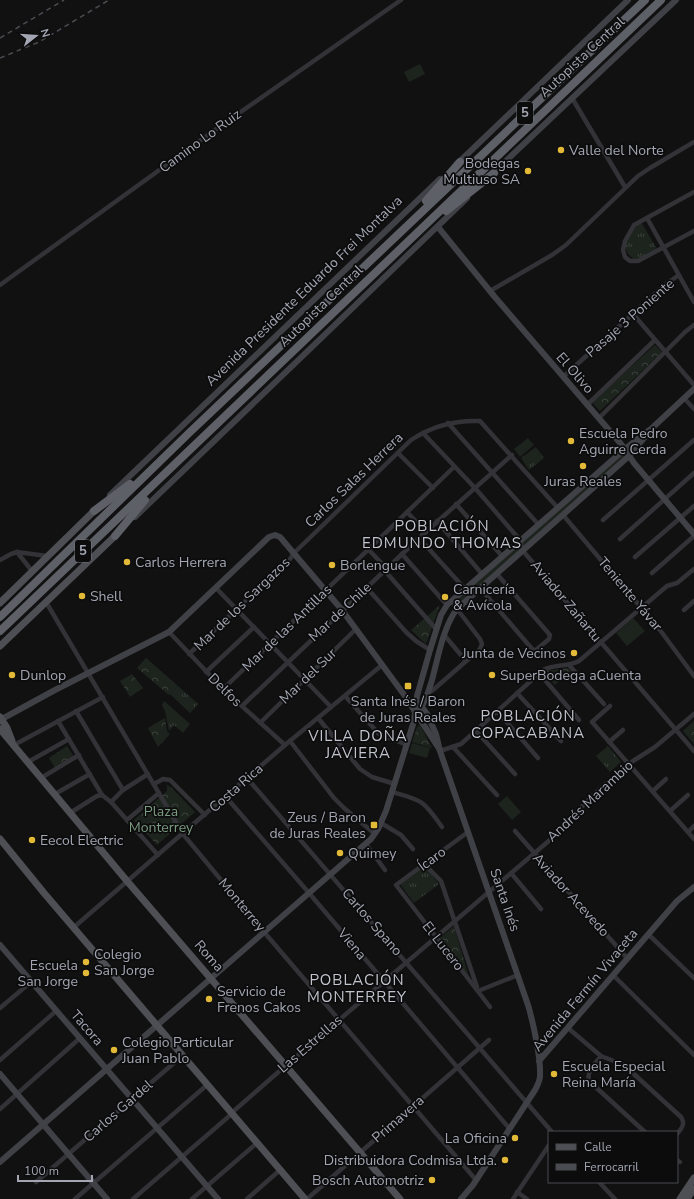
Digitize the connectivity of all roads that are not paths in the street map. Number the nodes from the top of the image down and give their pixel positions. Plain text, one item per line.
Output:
1 (401, 0) edge
2 (628, 0) edge
3 (645, 0) edge
4 (661, 0) edge
5 (676, 0) edge
6 (572, 98) junction
7 (694, 142) edge
8 (460, 162) junction
9 (494, 173) junction
10 (625, 187) junction
11 (694, 192) edge
12 (647, 218) junction
13 (406, 226) junction
14 (438, 227) junction
15 (694, 231) edge
16 (412, 237) junction
17 (664, 248) junction
18 (679, 275) junction
19 (0, 284) edge
20 (490, 291) junction
21 (692, 296) edge
22 (694, 302) edge
23 (633, 314) junction
24 (694, 326) edge
25 (655, 340) junction
26 (666, 352) junction
27 (563, 377) junction
28 (694, 385) edge
29 (694, 389) edge
30 (684, 398) junction
31 (587, 404) junction
32 (694, 409) edge
33 (599, 418) junction
34 (448, 423) junction
35 (651, 429) junction
36 (423, 434) junction
37 (694, 440) edge
38 (625, 449) junction
39 (398, 453) junction
40 (512, 455) junction
41 (630, 456) junction
42 (160, 462) junction
43 (454, 467) junction
44 (168, 471) junction
45 (492, 473) junction
46 (694, 473) edge
47 (648, 480) junction
48 (432, 488) junction
49 (474, 488) junction
50 (664, 499) junction
51 (456, 504) junction
52 (694, 506) edge
53 (557, 507) junction
54 (94, 510) junction
55 (407, 512) junction
56 (563, 515) junction
57 (680, 518) junction
58 (603, 520) dead end
59 (437, 521) junction
60 (538, 524) junction
61 (426, 532) junction
62 (694, 535) edge
63 (115, 536) junction
64 (419, 538) junction
65 (620, 538) dead end
66 (520, 540) junction
67 (368, 549) junction
68 (523, 551) junction
69 (17, 552) junction
70 (294, 553) junction
71 (402, 554) junction
72 (47, 556) junction
73 (502, 556) junction
74 (635, 557) dead end
75 (0, 560) edge
76 (694, 569) edge
77 (386, 570) junction
78 (32, 571) junction
79 (652, 573) dead end
80 (482, 574) junction
81 (497, 574) junction
82 (216, 588) junction
83 (367, 588) junction
84 (480, 588) junction
85 (465, 589) junction
86 (326, 591) junction
87 (694, 601) edge
88 (46, 602) junction
89 (0, 603) edge
90 (447, 605) junction
91 (641, 608) junction
92 (457, 609) junction
93 (237, 610) junction
94 (342, 610) junction
95 (684, 610) dead end
96 (0, 617) edge
97 (254, 627) junction
98 (356, 629) junction
99 (436, 629) junction
100 (0, 631) edge
101 (169, 632) junction
102 (445, 636) junction
103 (601, 643) junction
104 (270, 644) junction
105 (0, 646) edge
106 (430, 650) junction
107 (189, 654) junction
108 (466, 661) junction
109 (287, 662) junction
110 (569, 664) junction
111 (382, 665) junction
112 (206, 672) junction
113 (539, 673) junction
114 (89, 674) junction
115 (694, 676) edge
116 (304, 680) junction
117 (223, 689) junction
118 (517, 693) junction
119 (428, 694) junction
120 (345, 696) junction
121 (405, 696) junction
122 (103, 697) junction
123 (604, 704) dead end
124 (419, 705) junction
125 (242, 706) junction
126 (610, 706) dead end
127 (331, 708) junction
128 (76, 711) junction
129 (497, 711) junction
130 (416, 713) junction
131 (694, 714) edge
132 (0, 718) edge
133 (318, 718) junction
134 (579, 720) dead end
135 (58, 721) junction
136 (260, 723) junction
137 (0, 729) edge
138 (676, 729) junction
139 (624, 730) dead end
140 (476, 731) junction
141 (69, 739) junction
142 (561, 741) dead end
143 (290, 742) junction
144 (609, 742) junction
145 (14, 745) junction
146 (285, 745) junction
147 (407, 745) junction
148 (453, 747) junction
149 (440, 750) junction
150 (694, 751) edge
151 (79, 755) junction
152 (538, 758) dead end
153 (28, 762) junction
154 (629, 764) junction
155 (90, 774) junction
156 (148, 774) junction
157 (515, 774) dead end
158 (41, 778) junction
159 (247, 778) junction
160 (666, 779) dead end
161 (154, 784) junction
162 (395, 784) junction
163 (123, 790) junction
164 (653, 791) junction
165 (392, 792) junction
166 (159, 793) junction
167 (55, 794) junction
168 (102, 795) junction
169 (497, 795) dead end
170 (688, 795) dead end
171 (226, 796) junction
172 (112, 802) junction
173 (670, 811) junction
174 (70, 813) junction
175 (205, 815) junction
176 (127, 820) junction
177 (381, 823) junction
178 (694, 826) edge
179 (442, 827) dead end
180 (468, 832) junction
181 (515, 832) dead end
182 (688, 832) junction
183 (183, 834) junction
184 (375, 834) junction
185 (0, 838) edge
186 (694, 838) edge
187 (366, 844) junction
188 (413, 849) dead end
189 (534, 853) junction
190 (158, 855) junction
191 (426, 863) junction
192 (385, 870) dead end
193 (511, 873) junction
194 (331, 874) junction
195 (127, 880) junction
196 (396, 885) joint
197 (694, 887) edge
198 (489, 892) junction
199 (309, 893) junction
200 (541, 909) dead end
201 (454, 921) junction
202 (73, 928) junction
203 (264, 932) junction
204 (648, 934) junction
205 (436, 937) junction
206 (0, 945) edge
207 (627, 958) junction
208 (406, 962) junction
209 (518, 975) junction
210 (613, 975) junction
211 (210, 978) junction
212 (694, 978) edge
213 (384, 981) junction
214 (31, 982) junction
215 (478, 991) junction
216 (490, 1007) dead end
217 (0, 1008) edge
218 (56, 1011) junction
219 (339, 1020) junction
220 (156, 1026) junction
221 (568, 1028) junction
222 (80, 1038) junction
223 (489, 1040) dead end
224 (480, 1048) junction
225 (694, 1055) edge
226 (182, 1056) junction
227 (601, 1056) junction
228 (0, 1060) edge
229 (539, 1062) junction
230 (285, 1066) junction
231 (458, 1067) junction
232 (106, 1069) junction
233 (0, 1074) edge
234 (207, 1085) junction
235 (17, 1094) junction
236 (133, 1100) junction
237 (527, 1102) junction
238 (413, 1106) junction
239 (0, 1109) edge
240 (231, 1114) junction
241 (43, 1124) junction
242 (157, 1128) junction
243 (509, 1128) junction
244 (551, 1131) edge
245 (644, 1131) edge
246 (678, 1133) edge
247 (257, 1143) junction
248 (548, 1146) edge
249 (360, 1153) junction
250 (69, 1154) junction
251 (182, 1157) junction
252 (0, 1162) edge
253 (280, 1170) junction
254 (694, 1178) edge
255 (476, 1180) junction
256 (36, 1182) dead end
257 (94, 1183) junction
258 (600, 1183) edge
259 (207, 1186) junction
260 (694, 1189) edge
261 (517, 1192) junction
262 (75, 1199) edge
263 (107, 1199) edge
264 (133, 1199) edge
265 (192, 1199) edge
266 (218, 1199) edge
267 (247, 1199) edge
268 (306, 1199) edge
269 (400, 1199) edge
270 (461, 1199) edge
271 (512, 1199) edge
272 (527, 1199) edge
273 (615, 1199) edge
274 (680, 1199) edge
275 (687, 1199) edge

1 - 19 street, Camino Lo Ruiz
2 - 8 street, Avenida Presidente Eduardo Frei Montalva
3 - 13 highway, Autopista Central / 5
4 - 16 highway, Autopista Central / 5
5 - 6 street
6 - 9 street
6 - 10 street
7 - 10 street
8 - 13 highway
8 - 54 street, Avenida Presidente Eduardo Frei Montalva
9 - 14 street
9 - 16 highway
10 - 20 street
11 - 12 street
12 - 17 street
12 - 17 street
13 - 42 highway, Autopista Central / 5
14 - 20 street, El Olivo
14 - 63 street
15 - 17 street
16 - 44 highway, Autopista Central / 5
17 - 18 street
18 - 21 street
18 - 23 street, Pasaje 3 Poniente
20 - 27 street, El Olivo
21 - 22 street
23 - 25 street
23 - 27 street, Pasaje 3 Poniente
24 - 26 street
25 - 26 street
25 - 31 street
26 - 28 street
26 - 33 street
27 - 31 street, El Olivo
29 - 30 street
30 - 32 street
30 - 35 street
31 - 33 street, El Olivo
33 - 38 street, El Olivo
34 - 36 street, Carlos Salas Herrera
34 - 40 street, Carlos Salas Herrera
34 - 45 street
35 - 38 street
35 - 41 street
36 - 39 street, Carlos Salas Herrera
36 - 43 street, Aviador Zañartu
37 - 47 street
38 - 41 street, El Olivo
38 - 53 street
39 - 48 street
39 - 70 street, Carlos Salas Herrera
40 - 45 street, Mar de Chile
40 - 53 street
41 - 47 street, El Olivo
41 - 56 street
42 - 54 highway
42 - 96 highway, Autopista Central / 5
43 - 48 street, Mar de las Antillas
43 - 49 street, Aviador Zañartu
44 - 63 highway
44 - 100 highway, Autopista Central / 5
45 - 49 street, Mar de Chile
45 - 60 street
46 - 50 street
47 - 50 street, El Olivo
47 - 58 street
48 - 55 street, Mar de las Antillas
49 - 51 street, Mar de Chile
49 - 66 street, Aviador Zañartu
50 - 57 street, El Olivo
50 - 65 street
51 - 59 street, Mar de Chile
51 - 73 street
52 - 57 street
53 - 60 street
54 - 72 main road, Avenida Presidente Eduardo Frei Montalva
55 - 61 street
55 - 67 street, Mar de las Antillas
56 - 68 street
56 - 91 street, Teniente Yávar
57 - 62 street, El Olivo
57 - 74 street
59 - 61 street, Mar de Chile
59 - 80 street
60 - 66 street
61 - 64 street, Mar de Chile
62 - 79 street
63 - 88 main road
64 - 71 street, Mar de Chile
64 - 85 street
66 - 68 street, Aviador Zañartu
66 - 73 street
67 - 77 street
67 - 86 street, Mar de las Antillas
68 - 81 street
68 - 103 street, Aviador Zañartu
69 - 72 street
69 - 75 street
69 - 78 street
70 - 82 street, Santa Inés
70 - 86 street, Santa Inés
70 - 93 street, Mar de los Sargazos
71 - 77 street, Mar de Chile
71 - 90 street
72 - 78 main road, Avenida Presidente Eduardo Frei Montalva
73 - 80 street
76 - 91 street
77 - 83 street, Mar de Chile
77 - 99 street
78 - 89 main road, Avenida Presidente Eduardo Frei Montalva
80 - 85 street
81 - 84 street
81 - 84 street
82 - 93 street
82 - 101 street
83 - 94 street, Mar de Chile
83 - 106 street
84 - 92 street
85 - 90 street
86 - 94 street, Santa Inés
86 - 104 street, Mar de las Antillas
87 - 95 street
88 - 105 main road
88 - 114 street, Monterrey
90 - 92 street
90 - 99 street
91 - 103 street
91 - 115 street, Teniente Yávar
92 - 102 street
92 - 108 street
93 - 97 street
93 - 107 street, Mar de los Sargazos
94 - 98 street, Santa Inés
94 - 109 street, Mar de Chile
97 - 104 street
97 - 112 street
98 - 111 street, Santa Inés
98 - 116 street, Mar del Sur
99 - 106 street
101 - 107 street, Delfos
101 - 114 street
102 - 108 street
102 - 119 street
103 - 110 street
103 - 138 street, Aviador Zañartu
104 - 109 street
104 - 117 street, Mar de las Antillas
106 - 124 street
107 - 112 street, Delfos
108 - 119 street
109 - 116 street
109 - 125 street, Mar de Chile
110 - 113 street
110 - 123 street
111 - 120 street, Costa Rica
111 - 121 street, Santa Inés
112 - 117 street, Delfos
113 - 118 street
113 - 134 street
114 - 122 street, Monterrey
114 - 132 street
116 - 127 street
116 - 136 street, Mar del Sur
117 - 125 street, Delfos
118 - 129 street
118 - 142 street
119 - 124 street
120 - 127 street, Costa Rica
120 - 147 street
121 - 124 street, Santa Inés
121 - 130 street, Santa Inés
122 - 128 street
122 - 156 street, Monterrey
124 - 130 street
124 - 149 street, Santa Inés
125 - 136 street, Delfos
126 - 144 street
127 - 133 street, Costa Rica
128 - 135 street
128 - 163 street
129 - 140 street
129 - 152 street
130 - 147 street
130 - 149 street, Santa Inés
131 - 138 street, Andrés Marambio
132 - 145 main road
133 - 143 street, Costa Rica
133 - 162 street
135 - 141 street
135 - 145 street
136 - 146 street, Delfos
137 - 145 main road, Roma
138 - 150 street, Aviador Zañartu
138 - 154 street, Andrés Marambio
139 - 144 street
140 - 148 street
140 - 157 street
141 - 151 street
141 - 153 street
143 - 146 street, Costa Rica
143 - 184 street
144 - 154 street
145 - 153 main road, Roma
146 - 159 street, Costa Rica
147 - 162 street
148 - 149 street
148 - 169 street
149 - 180 street, Santa Inés
151 - 155 street
151 - 158 street
153 - 158 main road, Roma
154 - 164 street
154 - 189 street, Andrés Marambio
155 - 167 street
155 - 168 street
156 - 161 street, Monterrey
156 - 163 street
158 - 167 main road, Roma
159 - 171 street, Costa Rica
159 - 194 street, Carlos Spano
160 - 164 street
161 - 166 street, Monterrey
161 - 175 street
162 - 165 street
163 - 172 street
164 - 173 street
165 - 177 street
165 - 179 street
166 - 176 street
166 - 183 street, Monterrey
167 - 174 main road, Roma
168 - 172 street
168 - 174 street
170 - 173 street
171 - 175 street, Costa Rica
171 - 199 street, Viena
172 - 176 street
173 - 182 street
174 - 195 main road, Roma
175 - 183 street, Costa Rica
176 - 190 street
177 - 184 street
177 - 188 street
178 - 182 street
180 - 191 street, Ícaro
180 - 198 street, Santa Inés
181 - 189 street, Aviador Acevedo
182 - 186 street
183 - 190 street, Costa Rica
183 - 203 street, Monterrey
184 - 187 street
185 - 202 main road
187 - 192 street
187 - 194 street
189 - 193 street, Andrés Marambio
189 - 207 street, Aviador Acevedo
190 - 195 street, Costa Rica
191 - 196 street, Ícaro
191 - 201 street
193 - 198 street, Andrés Marambio
193 - 200 street
194 - 199 street
194 - 208 street, Carlos Spano
195 - 202 street, Costa Rica
195 - 211 main road, Roma
196 - 205 street, El Lucero
197 - 204 street, Avenida Fermín Vivaceta
198 - 201 street, Las Estrellas
198 - 209 street, Santa Inés
199 - 203 street
199 - 213 street, Viena
201 - 205 street, Las Estrellas
201 - 215 street
202 - 220 main road
203 - 211 street
203 - 219 street, Monterrey
204 - 207 street, Avenida Fermín Vivaceta
204 - 212 street
205 - 208 street, Las Estrellas
205 - 215 street, El Lucero
206 - 214 street, Tacora
207 - 210 street, Avenida Fermín Vivaceta
208 - 213 street, Las Estrellas
208 - 224 street, Carlos Spano
209 - 215 street
209 - 229 street, Santa Inés
210 - 221 street, Avenida Fermín Vivaceta
210 - 225 street
211 - 220 street
211 - 230 main road, Roma
213 - 219 street, Las Estrellas
213 - 231 street, Viena
214 - 217 street
214 - 218 street, Tacora
215 - 216 street, El Lucero
218 - 222 street, Tacora
218 - 228 street
219 - 230 street, Las Estrellas
219 - 238 street, Monterrey
220 - 226 main road
220 - 232 street
221 - 227 street
221 - 229 street, Avenida Fermín Vivaceta
222 - 232 street, Tacora
222 - 235 street
223 - 224 street, Primavera
224 - 231 street, Primavera
224 - 237 street, Carlos Spano
226 - 234 main road
226 - 236 street, Carlos Gardel
227 - 245 street
227 - 246 street
229 - 237 street, Avenida Fermín Vivaceta
230 - 240 street, Las Estrellas
230 - 249 main road, Roma
231 - 238 street, Primavera
231 - 243 street, Viena
232 - 236 street, Tacora
232 - 241 street
233 - 235 street
234 - 240 main road
234 - 242 street
235 - 239 street
235 - 241 street
236 - 242 street, Tacora
236 - 250 street, Carlos Gardel
237 - 243 street, Avenida Fermín Vivaceta
237 - 244 street, Carlos Spano
238 - 249 street, Primavera
238 - 255 street, Monterrey
240 - 247 main road
240 - 251 street, Las Estrellas
241 - 250 street
241 - 252 street
242 - 251 street, Tacora
242 - 257 street
243 - 255 street, Avenida Fermín Vivaceta
247 - 253 main road
247 - 259 street
248 - 261 street
249 - 268 street, Primavera
249 - 269 main road, Roma
250 - 256 street, Carlos Gardel
250 - 257 street
251 - 259 street, Tacora
251 - 264 street, Las Estrellas
253 - 267 street
253 - 268 main road
254 - 274 main road
255 - 270 street, Avenida Fermín Vivaceta
257 - 262 street
257 - 263 street
258 - 273 street
259 - 265 street
259 - 266 street, Tacora
260 - 275 main road
261 - 271 street
261 - 272 street

